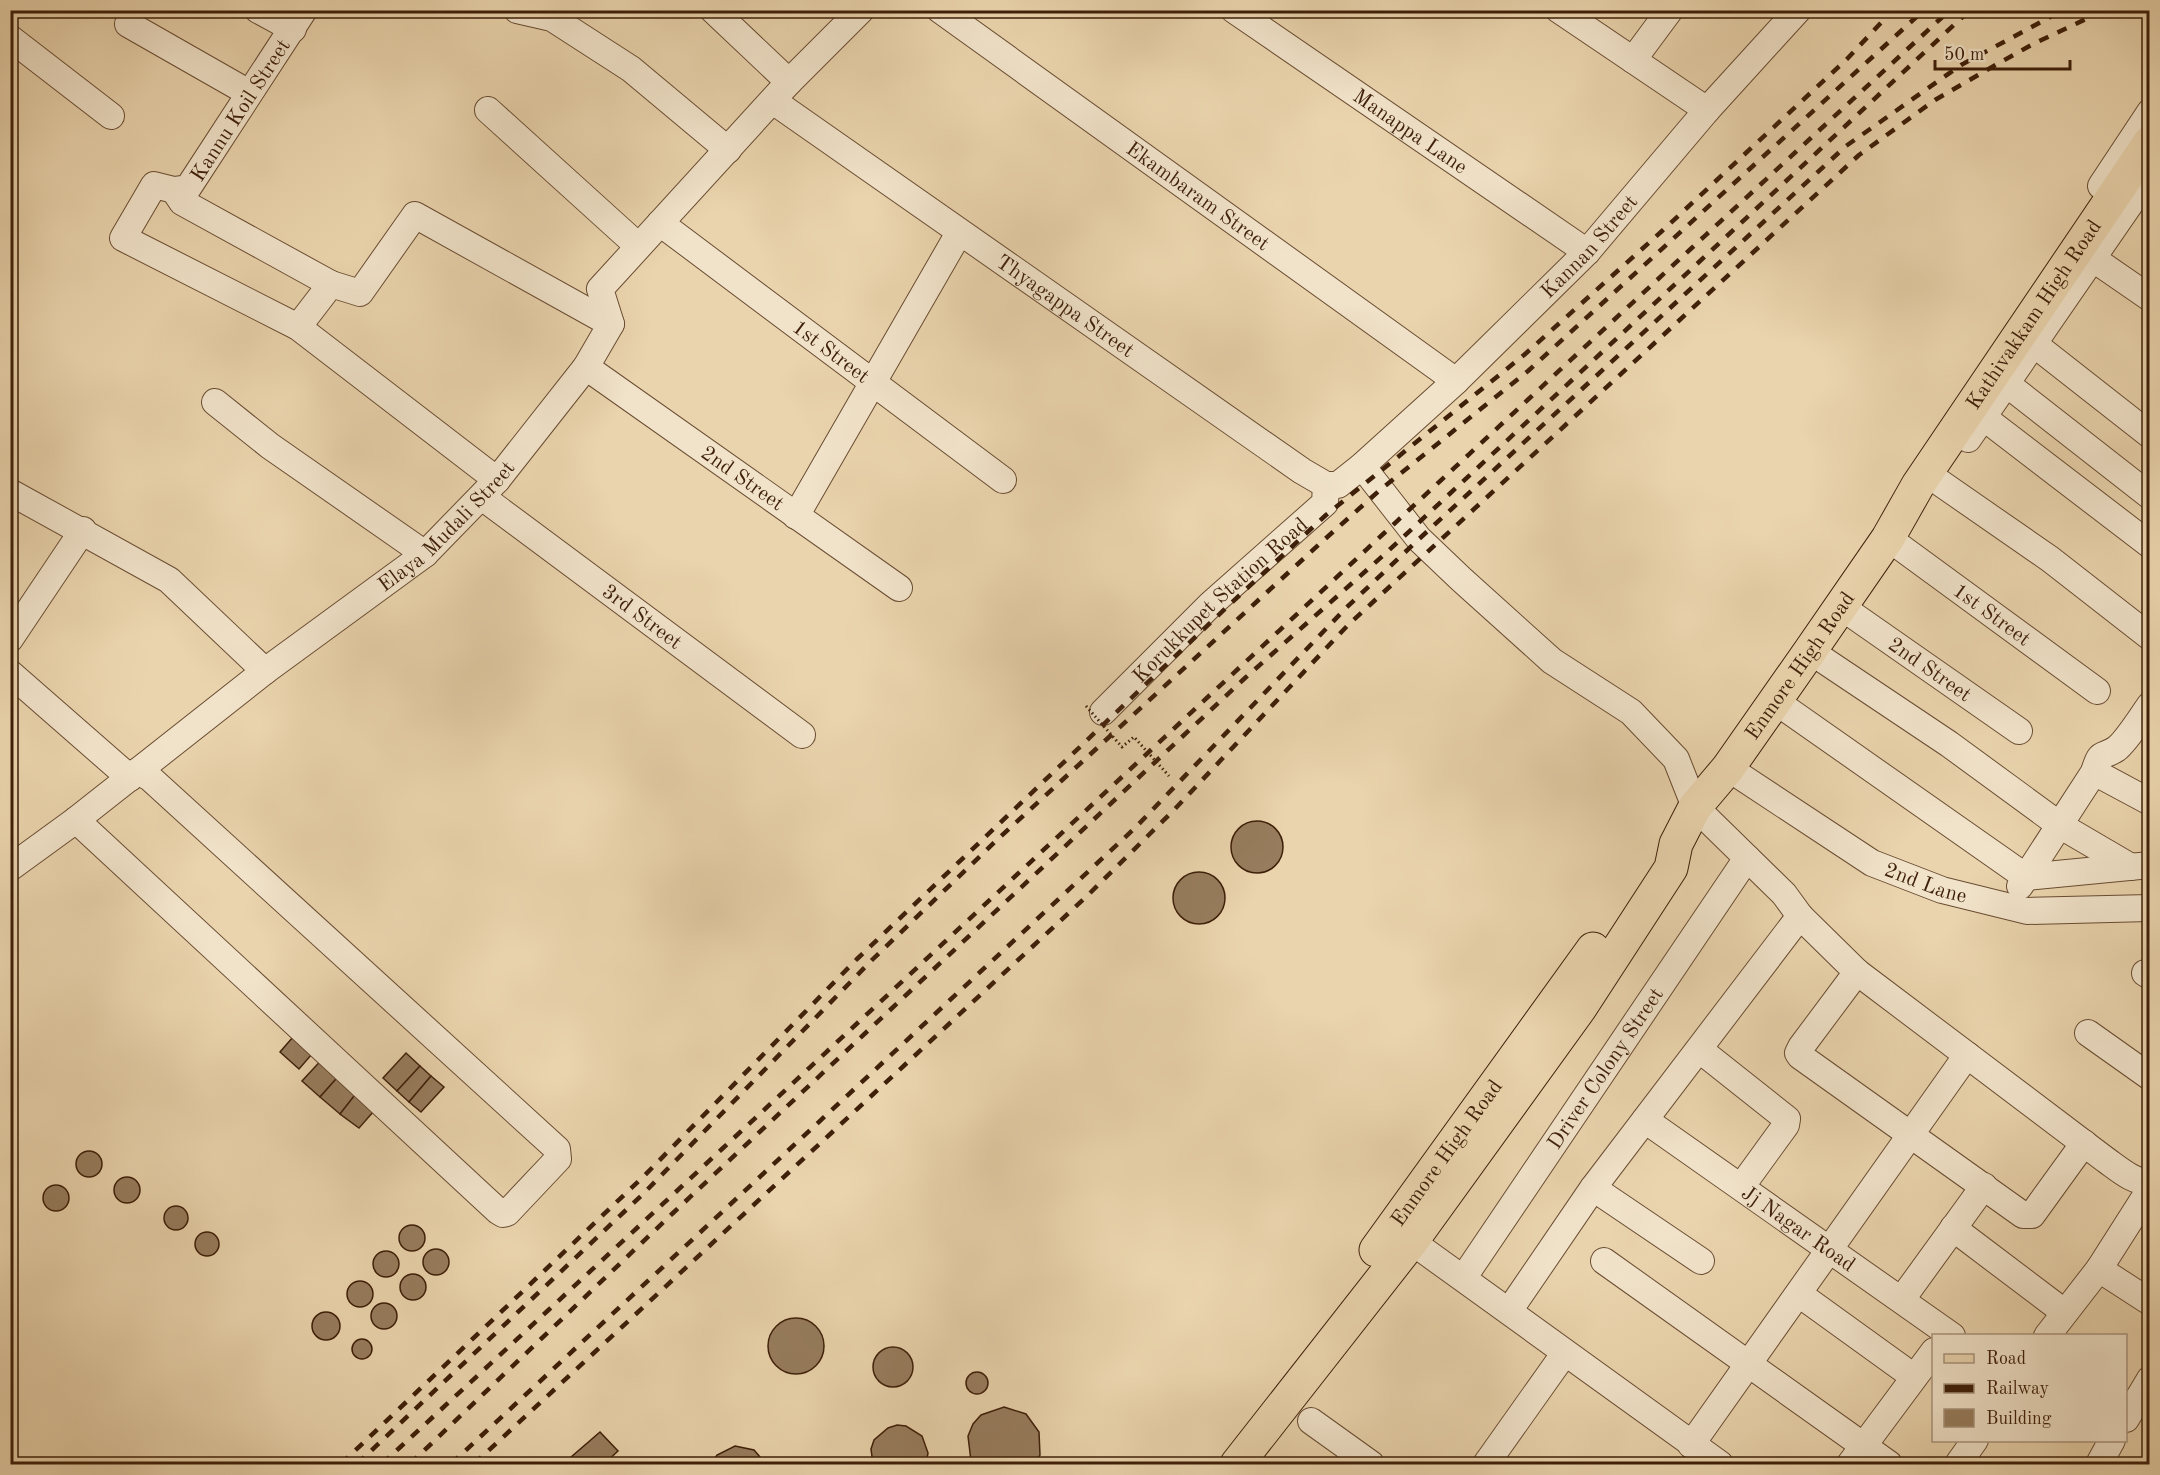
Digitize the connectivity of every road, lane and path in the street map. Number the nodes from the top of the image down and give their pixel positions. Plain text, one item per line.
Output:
1 (258, 10) edge
2 (517, 10) edge
3 (713, 10) edge
4 (861, 10) edge
5 (940, 10) edge
6 (1233, 10) edge
7 (1559, 10) edge
8 (1670, 10) edge
9 (1798, 10) edge
10 (299, 20) edge
11 (128, 24) dead end
12 (10, 38) edge
13 (1633, 60) junction
14 (789, 82) junction
15 (249, 93) junction
16 (772, 101) junction
17 (488, 110) dead end
18 (1707, 110) junction
19 (2150, 112) edge
20 (111, 116) dead end
21 (2150, 142) edge
22 (728, 150) junction
23 (2150, 175) edge
24 (174, 190) junction
25 (660, 223) junction
26 (959, 233) junction
27 (123, 238) joint
28 (637, 246) junction
29 (1587, 252) junction
30 (2091, 258) junction
31 (331, 284) junction
32 (2150, 298) edge
33 (611, 324) junction
34 (298, 327) junction
35 (2034, 344) junction
36 (586, 367) junction
37 (1455, 381) junction
38 (875, 383) junction
39 (2008, 385) junction
40 (215, 402) dead end
41 (1983, 417) junction
42 (2150, 435) edge
43 (1362, 466) junction
44 (1003, 480) dead end
45 (1326, 485) junction
46 (490, 488) junction
47 (1921, 490) junction
48 (10, 492) edge
49 (2150, 496) edge
50 (796, 516) junction
51 (83, 530) junction
52 (1888, 538) junction
53 (2150, 545) edge
54 (426, 554) junction
55 (899, 588) dead end
56 (1840, 606) junction
57 (2150, 637) edge
58 (10, 639) edge
59 (1810, 651) junction
60 (265, 671) junction
61 (10, 673) edge
62 (2097, 691) dead end
63 (1775, 701) junction
64 (2149, 707) edge
65 (1094, 709) joint
66 (2019, 731) dead end
67 (802, 735) dead end
68 (1728, 768) junction
69 (2094, 772) junction
70 (134, 774) junction
71 (1168, 776) dead end
72 (2150, 802) edge
73 (1695, 807) junction
74 (76, 820) junction
75 (2061, 826) junction
76 (1747, 858) junction
77 (2140, 866) edge
78 (10, 868) edge
79 (2026, 877) junction
80 (2008, 907) junction
81 (2150, 908) edge
82 (1800, 916) junction
83 (1857, 972) junction
84 (2088, 1033) dead end
85 (1700, 1050) junction
86 (1967, 1055) junction
87 (2150, 1077) edge
88 (1645, 1120) junction
89 (1911, 1136) junction
90 (2084, 1143) junction
91 (2150, 1182) edge
92 (1741, 1186) junction
93 (1984, 1186) junction
94 (1593, 1188) junction
95 (2150, 1189) edge
96 (1953, 1228) junction
97 (1402, 1235) junction
98 (1831, 1250) junction
99 (1604, 1261) dead end
100 (1701, 1261) dead end
101 (2099, 1269) junction
102 (1464, 1278) junction
103 (1799, 1294) junction
104 (1902, 1299) junction
105 (2150, 1302) edge
106 (1509, 1311) junction
107 (2064, 1312) junction
108 (1940, 1334) edge
109 (2048, 1334) edge
110 (1564, 1354) junction
111 (1932, 1354) edge
112 (1749, 1363) junction
113 (1914, 1377) junction
114 (2150, 1379) edge
115 (2127, 1417) edge
116 (1311, 1421) dead end
117 (1691, 1445) junction
118 (1857, 1455) edge
119 (1717, 1463) edge
120 (1219, 1464) edge
121 (1237, 1464) edge
122 (1371, 1464) edge
123 (1486, 1464) edge
124 (1888, 1464) edge

1 - 10 street
2 - 22 street
3 - 14 street
4 - 14 street
5 - 37 street, Ekambaram Street
6 - 29 street, Manappa Lane
7 - 13 street
8 - 13 street
9 - 18 street, Kannan Street
10 - 15 street, Kannu Koil Street
11 - 15 street
12 - 20 street
13 - 18 street
14 - 16 street
15 - 24 street, Kannu Koil Street
16 - 22 street
16 - 26 street, Thyagappa Street
17 - 28 street
18 - 29 street, Kannan Street
19 - 47 street
21 - 47 main road, Kathivakkam High Road
22 - 25 street
23 - 30 street
24 - 27 street, Kannu Koil Street
24 - 31 street
25 - 28 street
25 - 38 street, 1st Street
26 - 38 street
26 - 45 street, Thyagappa Street
27 - 34 street, 3rd Street
28 - 33 street
29 - 37 street, Kannan Street
30 - 32 street
30 - 35 street
31 - 33 street
31 - 34 street
33 - 36 street, Elaya Mudali Street
34 - 46 street, 3rd Street
35 - 39 street
35 - 42 street
36 - 46 street, Elaya Mudali Street
36 - 50 street, 2nd Street
37 - 43 street, Kannan Street
38 - 44 street, 1st Street
38 - 50 street
39 - 41 street
39 - 49 street
40 - 54 street
41 - 47 street
41 - 53 street
43 - 45 street
43 - 73 street
45 - 65 street, Korukkupet Station Road
46 - 54 street, Elaya Mudali Street
46 - 67 street, 3rd Street
47 - 52 main road, Enmore High Road
47 - 57 street
48 - 51 street
50 - 55 street, 2nd Street
51 - 58 street
51 - 60 street
52 - 56 main road, Enmore High Road
52 - 62 street, 1st Street
54 - 60 street, Elaya Mudali Street
56 - 59 main road, Enmore High Road
56 - 66 street, 2nd Street
59 - 63 main road, Enmore High Road
59 - 75 street
60 - 70 street, Elaya Mudali Street
61 - 70 street
63 - 68 main road, Enmore High Road
63 - 79 street
64 - 69 street
65 - 71 path, bridge
68 - 73 main road, Enmore High Road
68 - 80 street, 2nd Lane
69 - 72 street
69 - 75 street
70 - 74 street, Elaya Mudali Street
70 - 74 street
73 - 76 street
73 - 97 main road, Enmore High Road
74 - 78 street, Elaya Mudali Street
75 - 77 street
75 - 79 street
76 - 82 street
76 - 102 street, Driver Colony Street
77 - 79 street
79 - 80 street
80 - 81 street, 2nd Lane
82 - 83 street
82 - 85 street
83 - 86 street
83 - 89 street
84 - 87 street
85 - 88 street
85 - 92 street
86 - 89 street
86 - 90 street
88 - 92 street, Jj Nagar Road
88 - 94 street
89 - 93 street
89 - 98 street
90 - 91 street
90 - 93 street
92 - 98 street, Jj Nagar Road
93 - 96 street
94 - 100 street
94 - 106 street
95 - 101 street
96 - 104 street
96 - 107 street
97 - 102 street
97 - 120 main road, Enmore High Road
97 - 121 main road, Enmore High Road
98 - 103 street
98 - 104 street, Jj Nagar Road
99 - 112 street
101 - 105 street
101 - 107 street
102 - 106 street
103 - 112 street
103 - 113 street
104 - 108 street, Jj Nagar Road
106 - 110 street
107 - 109 street
110 - 117 street
110 - 123 street
111 - 113 street
112 - 117 street
112 - 118 street
113 - 118 street
114 - 115 street
116 - 122 street
117 - 119 street
118 - 124 street

